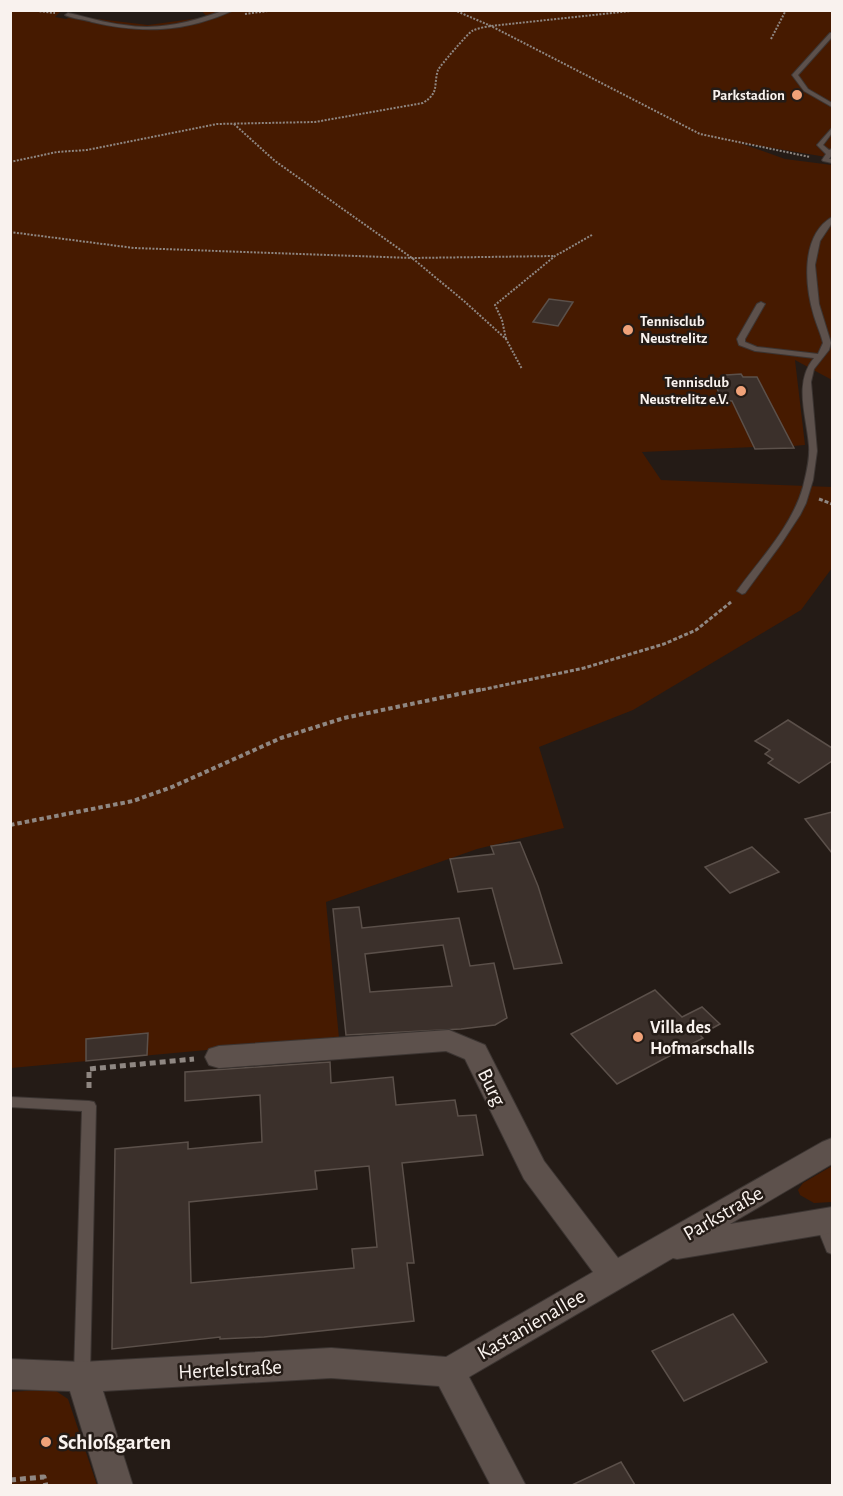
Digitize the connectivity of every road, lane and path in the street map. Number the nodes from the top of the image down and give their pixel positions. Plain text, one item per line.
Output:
1 (29, 10) edge
2 (232, 10) edge
3 (454, 10) edge
4 (640, 10) edge
5 (786, 10) edge
6 (68, 15) joint
7 (491, 27) junction
8 (832, 34) edge
9 (771, 39) dead end
10 (832, 105) edge
11 (832, 112) edge
12 (234, 124) junction
13 (832, 130) edge
14 (830, 156) edge
15 (10, 162) edge
16 (832, 219) edge
17 (10, 232) edge
18 (592, 235) dead end
19 (555, 256) junction
20 (412, 258) junction
21 (760, 304) dead end
22 (506, 339) junction
23 (818, 357) junction
24 (522, 369) dead end
25 (742, 591) joint
26 (10, 825) edge
27 (219, 1057) joint
28 (10, 1102) edge
29 (88, 1106) junction
30 (832, 1150) edge
31 (829, 1230) edge
32 (662, 1248) junction
33 (614, 1276) junction
34 (449, 1372) junction
35 (10, 1374) edge
36 (81, 1377) junction
37 (10, 1480) edge
38 (46, 1485) edge
39 (116, 1485) edge
40 (510, 1485) edge

1 - 6 path
2 - 6 lane
3 - 7 path
4 - 7 path
5 - 9 path
7 - 12 path
7 - 14 path
8 - 10 lane
10 - 11 lane
12 - 15 path
12 - 20 path
13 - 14 lane
16 - 23 lane
17 - 20 path
18 - 19 path
19 - 20 path
19 - 22 path
20 - 22 path
21 - 23 lane
22 - 24 path
23 - 25 lane
25 - 26 path
27 - 29 path
27 - 33 street, Burg
28 - 29 lane
29 - 36 lane
30 - 32 street, Parkstraße
31 - 32 street
32 - 33 street, Parkstraße
33 - 34 street, Kastanienallee
34 - 36 street, Hertelstraße
34 - 40 street
35 - 36 street, Hertelstraße
36 - 39 street
37 - 38 path

